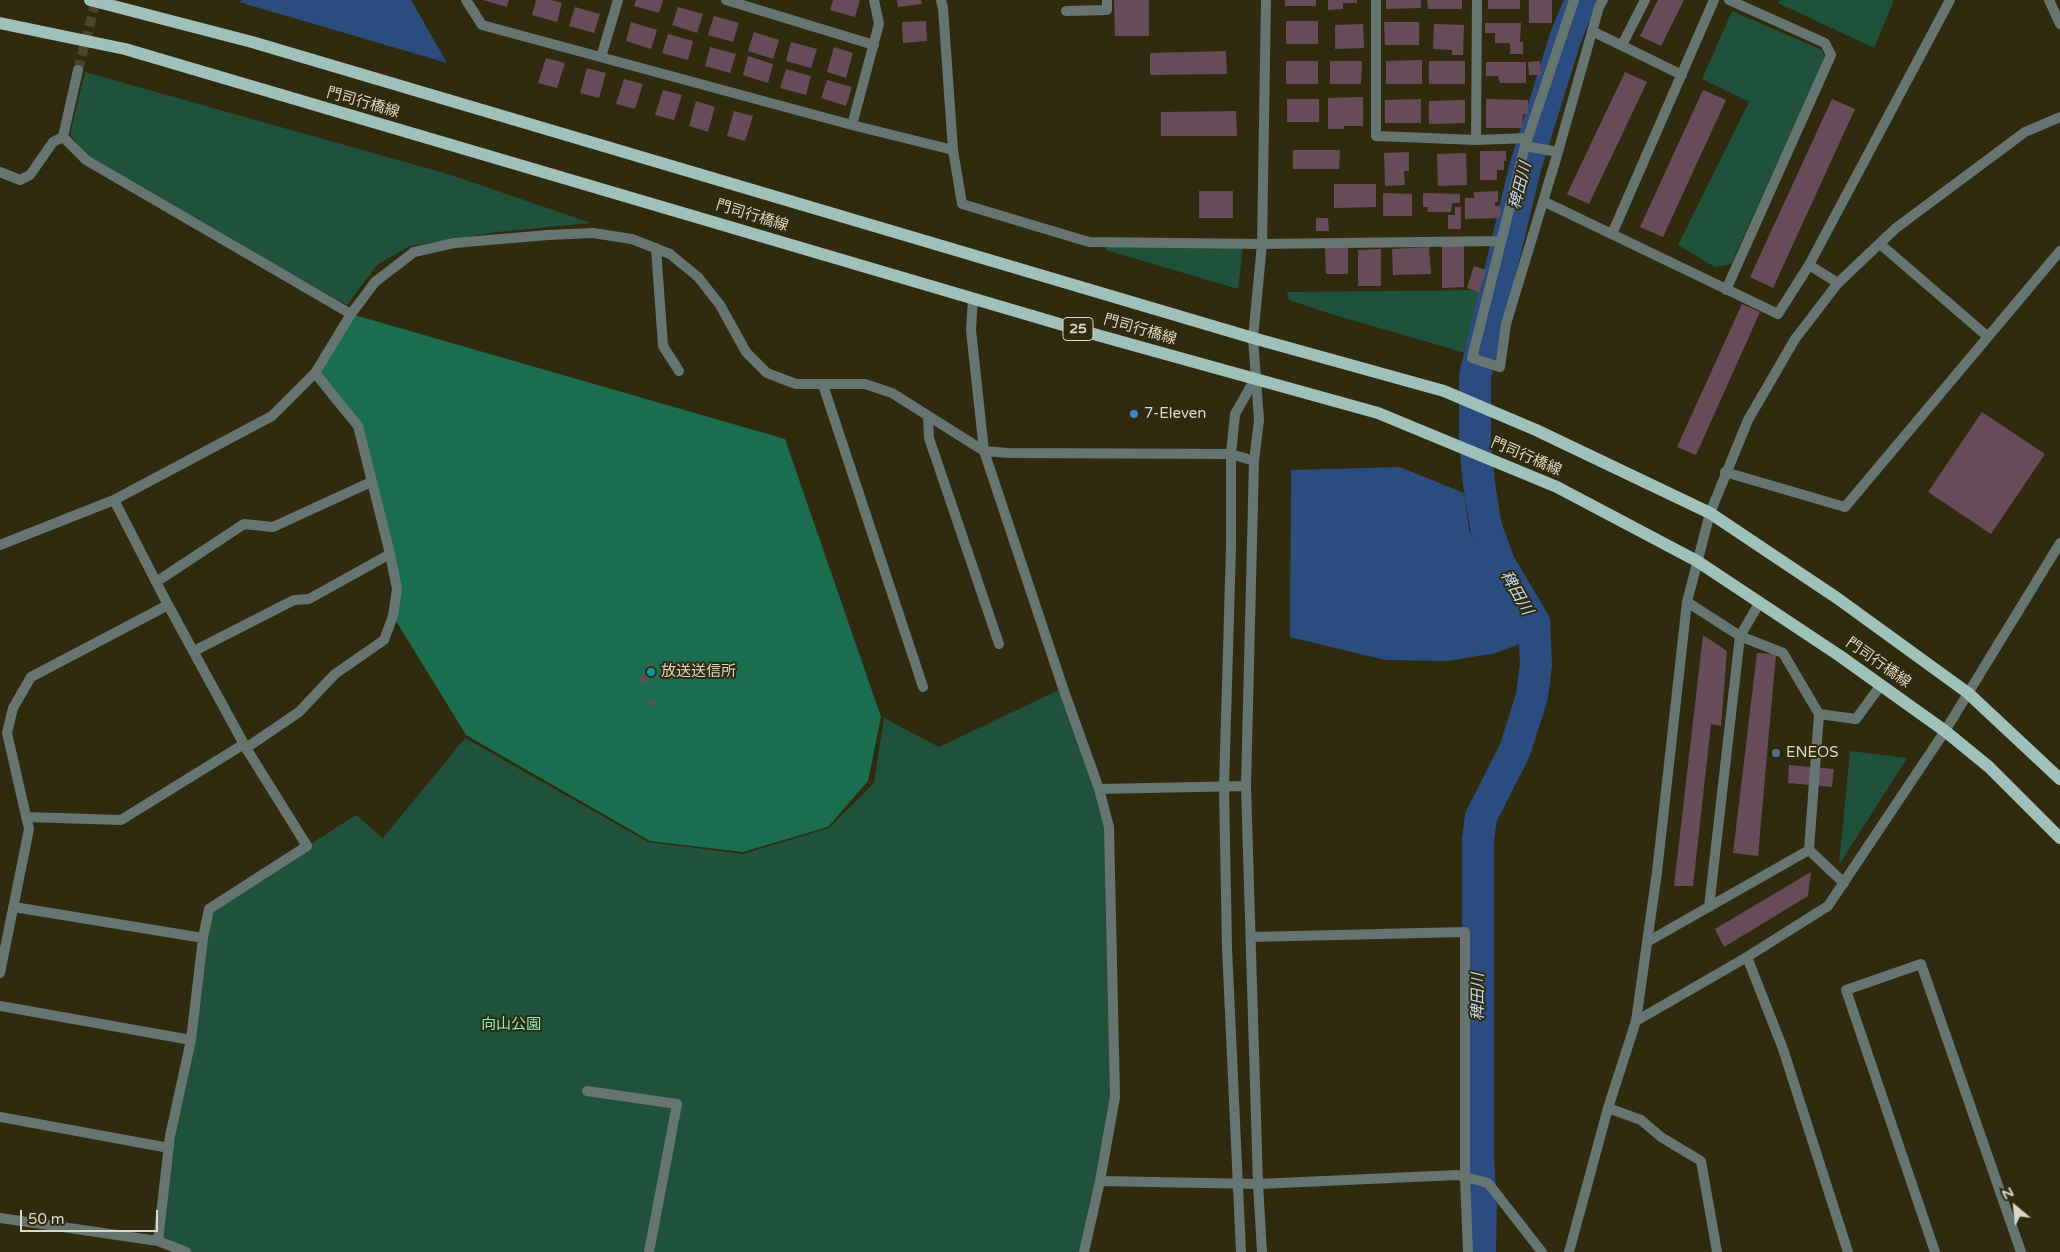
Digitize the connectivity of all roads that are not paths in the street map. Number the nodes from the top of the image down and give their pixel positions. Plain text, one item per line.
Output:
1 (90, 0) edge
2 (466, 0) edge
3 (618, 0) edge
4 (726, 0) edge
5 (874, 0) edge
6 (940, 0) edge
7 (1107, 0) edge
8 (1266, 0) edge
9 (1376, 0) edge
10 (1477, 0) edge
11 (1574, 0) edge
12 (1603, 0) edge
13 (1645, 0) edge
14 (1714, 0) edge
15 (1729, 0) edge
16 (1950, 0) edge
17 (2048, 0) edge
18 (1742, 3) edge
19 (1066, 11) dead end
20 (0, 23) edge
21 (2060, 24) edge
22 (1592, 31) junction
23 (874, 45) junction
24 (1622, 46) junction
25 (601, 57) junction
26 (78, 70) tunnel mouth
27 (1682, 75) junction
28 (2060, 117) edge
29 (852, 125) junction
30 (63, 137) junction
31 (1476, 140) junction
32 (1527, 142) junction
33 (953, 150) junction
34 (1558, 152) junction
35 (0, 172) edge
36 (1544, 201) junction
37 (1612, 234) junction
38 (1501, 241) junction
39 (1262, 244) junction
40 (1880, 244) junction
41 (656, 248) junction
42 (2060, 251) edge
43 (1809, 265) junction
44 (1838, 283) junction
45 (1726, 290) junction
46 (973, 298) junction
47 (351, 314) junction
48 (1987, 336) junction
49 (1253, 338) junction
50 (679, 371) dead end
51 (315, 374) junction
52 (1255, 379) junction
53 (823, 385) junction
54 (928, 416) junction
55 (984, 451) junction
56 (1231, 454) junction
57 (1254, 461) junction
58 (1725, 472) junction
59 (371, 482) junction
60 (114, 500) junction
61 (1710, 513) junction
62 (2060, 543) edge
63 (0, 545) edge
64 (390, 554) junction
65 (1697, 561) junction
66 (156, 582) junction
67 (1686, 602) junction
68 (1760, 602) junction
69 (168, 605) junction
70 (1740, 636) junction
71 (999, 644) dead end
72 (194, 651) junction
73 (1882, 686) junction
74 (924, 687) dead end
75 (1968, 693) junction
76 (1819, 714) junction
77 (1945, 731) junction
78 (245, 746) junction
79 (2060, 778) edge
80 (1246, 786) junction
81 (1224, 787) junction
82 (1099, 789) junction
83 (26, 817) junction
84 (2060, 838) edge
85 (1809, 850) junction
86 (1844, 882) junction
87 (14, 907) junction
88 (1709, 907) junction
89 (1251, 937) junction
90 (203, 938) junction
91 (1647, 942) junction
92 (1747, 957) junction
93 (0, 973) edge
94 (0, 1006) edge
95 (1636, 1021) junction
96 (191, 1040) junction
97 (587, 1091) dead end
98 (1608, 1108) junction
99 (0, 1116) edge
100 (169, 1148) junction
101 (1465, 1177) junction
102 (1100, 1181) junction
103 (1238, 1184) junction
104 (1258, 1184) junction
105 (0, 1218) edge
106 (158, 1241) junction
107 (186, 1252) edge
108 (649, 1252) edge
109 (1084, 1252) edge
110 (1241, 1252) edge
111 (1262, 1252) edge
112 (1468, 1252) edge
113 (1542, 1252) edge
114 (1569, 1252) edge
115 (1717, 1252) edge
116 (1848, 1252) edge
117 (1935, 1252) edge
118 (2021, 1252) edge

1 - 49 main road, 門司行橋線
2 - 25 street
3 - 25 street
4 - 23 street
5 - 23 street
6 - 33 street
7 - 19 street
8 - 39 street
9 - 31 street
10 - 31 street
11 - 32 street
12 - 22 street
13 - 24 street
14 - 27 street
15 - 18 street
16 - 43 street
17 - 21 street
18 - 45 street
20 - 46 main road, 門司行橋線 / 25
22 - 24 street
22 - 34 street
23 - 29 street
24 - 27 street
25 - 29 street
26 - 30 street
27 - 37 street
28 - 40 street
29 - 33 street
30 - 35 street
30 - 47 street
31 - 32 street
32 - 34 street
32 - 38 street
33 - 39 street
34 - 36 street
36 - 37 street
36 - 38 street
37 - 45 street
38 - 39 street
39 - 49 street
40 - 44 street
40 - 48 street
41 - 47 street
41 - 50 street
41 - 53 street
42 - 48 street
43 - 44 street
43 - 45 street
44 - 58 street
46 - 52 main road, 門司行橋線 / 25
46 - 55 street
47 - 51 street
48 - 58 street
49 - 52 street
49 - 61 main road, 門司行橋線
51 - 59 street
51 - 60 street
52 - 56 street
52 - 57 street
52 - 65 main road, 門司行橋線 / 25
53 - 54 street
53 - 74 street
54 - 55 street
54 - 71 street
55 - 56 street
55 - 82 street
56 - 57 street
56 - 81 street
57 - 80 street
58 - 61 street
59 - 64 street
59 - 66 street
60 - 63 street
60 - 66 street
61 - 65 street
61 - 75 main road, 門司行橋線
62 - 75 street
64 - 72 street
64 - 78 street
65 - 67 street
65 - 68 main road, 門司行橋線 / 25
66 - 69 street
67 - 70 street
67 - 91 street
68 - 70 street
68 - 73 main road, 門司行橋線 / 25
69 - 72 street
69 - 83 street
70 - 76 street
70 - 88 street
72 - 78 street
73 - 76 street
73 - 77 main road, 門司行橋線 / 25
75 - 77 street
75 - 79 main road, 門司行橋線
76 - 85 street
77 - 84 main road, 門司行橋線 / 25
77 - 86 street
78 - 83 street
78 - 90 street
80 - 81 street
80 - 89 street
81 - 82 street
81 - 103 street
82 - 102 street
83 - 87 street
85 - 86 street
85 - 88 street
86 - 92 street
87 - 90 street
87 - 93 street
88 - 91 street
89 - 101 street
89 - 104 street
90 - 96 street
91 - 95 street
92 - 95 street
92 - 116 street
94 - 96 street
95 - 98 street
96 - 100 street
97 - 108 street
98 - 114 street
98 - 115 street
99 - 100 street
100 - 106 street
101 - 104 street
101 - 112 street
101 - 113 street
102 - 103 street
102 - 109 street
103 - 104 street
103 - 110 street
104 - 111 street
105 - 106 street
106 - 107 street
117 - 118 street

